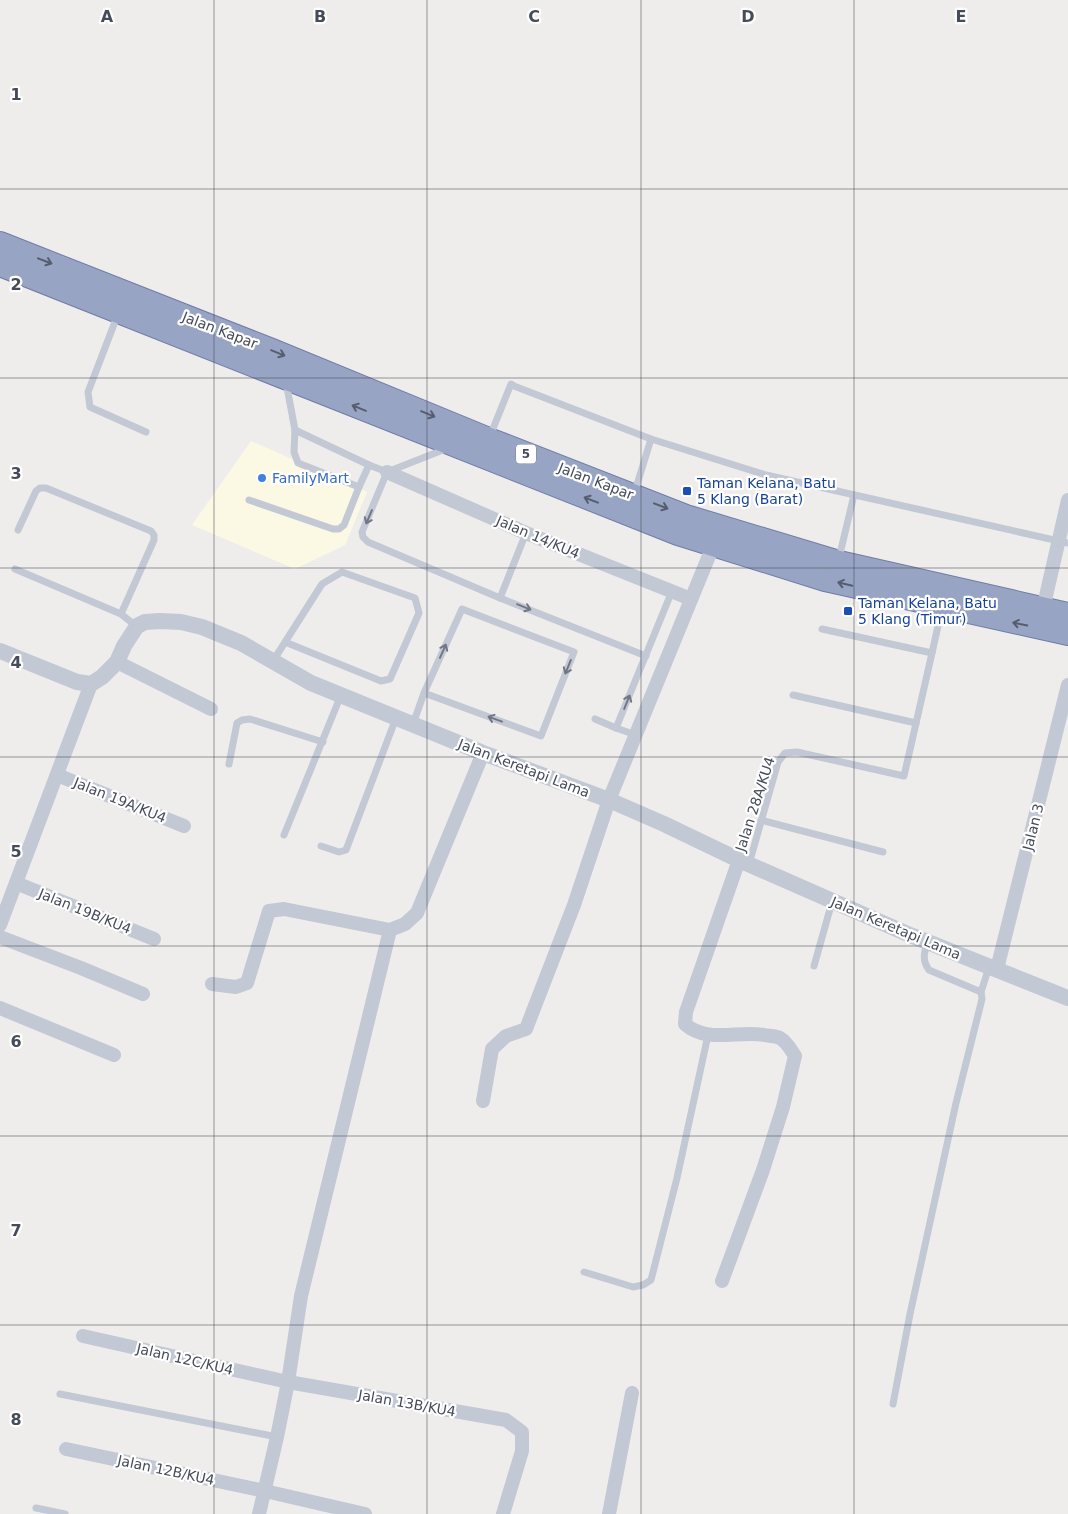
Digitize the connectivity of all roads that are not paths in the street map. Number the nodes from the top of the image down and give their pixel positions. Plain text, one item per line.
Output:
1 (0, 243) edge
2 (2, 268) edge
3 (118, 312) junction
4 (285, 378) junction
5 (295, 430) junction
6 (146, 432) dead end
7 (489, 439) junction
8 (651, 439) junction
9 (453, 446) junction
10 (369, 465) junction
11 (387, 472) junction
12 (360, 488) junction
13 (854, 495) junction
14 (633, 496) junction
15 (248, 500) dead end
16 (1068, 500) edge
17 (18, 530) dead end
18 (526, 533) junction
19 (1063, 542) edge
20 (712, 546) junction
21 (838, 562) junction
22 (15, 569) dead end
23 (672, 591) junction
24 (500, 598) junction
25 (691, 599) junction
26 (943, 606) junction
27 (1043, 609) junction
28 (121, 614) junction
29 (1068, 614) edge
30 (136, 626) junction
31 (822, 629) dead end
32 (1068, 634) edge
33 (285, 642) junction
34 (0, 652) edge
35 (932, 653) junction
36 (646, 656) junction
37 (273, 661) junction
38 (118, 662) junction
39 (91, 684) junction
40 (1068, 685) edge
41 (424, 693) junction
42 (341, 695) junction
43 (793, 695) dead end
44 (210, 709) dead end
45 (396, 718) junction
46 (596, 719) dead end
47 (916, 722) junction
48 (412, 725) junction
49 (616, 728) junction
50 (636, 735) junction
51 (323, 742) junction
52 (483, 753) junction
53 (229, 764) dead end
54 (56, 775) junction
55 (609, 800) junction
56 (761, 820) junction
57 (184, 826) dead end
58 (284, 835) dead end
59 (322, 846) dead end
60 (883, 852) dead end
61 (744, 862) junction
62 (16, 882) junction
63 (832, 901) junction
64 (0, 925) edge
65 (390, 930) junction
66 (0, 937) edge
67 (154, 939) dead end
68 (927, 942) junction
69 (814, 966) dead end
70 (994, 968) junction
71 (212, 984) dead end
72 (981, 992) junction
73 (143, 994) dead end
74 (1068, 998) edge
75 (0, 1008) edge
76 (708, 1035) junction
77 (114, 1054) dead end
78 (483, 1101) dead end
79 (584, 1272) dead end
80 (722, 1281) dead end
81 (83, 1336) dead end
82 (288, 1382) junction
83 (632, 1393) dead end
84 (60, 1394) dead end
85 (893, 1404) dead end
86 (277, 1437) junction
87 (66, 1449) dead end
88 (265, 1490) junction
89 (36, 1508) dead end
90 (65, 1514) edge
91 (259, 1514) edge
92 (365, 1514) edge
93 (503, 1514) edge
94 (609, 1514) edge

1 -> 7 highway, Jalan Kapar / 5
2 - 3 highway, Jalan Kapar / 5
3 - 4 highway, Jalan Kapar / 5
3 - 6 lane
4 - 5 lane
9 -> 4 highway, Jalan Kapar / 5
5 - 10 lane
5 - 12 lane
7 - 8 lane
7 - 14 highway, Jalan Kapar / 5
8 - 13 lane
8 - 14 lane
9 - 11 lane
20 -> 9 highway, Jalan Kapar / 5
10 - 11 lane
10 - 12 lane
11 - 18 street, Jalan 14/KU4
11 -> 24 lane
12 - 15 lane
13 - 19 lane
13 - 21 lane
14 -> 21 highway, Jalan Kapar / 5
16 - 19 street
17 - 28 lane
18 - 23 street, Jalan 14/KU4
18 - 24 lane
19 - 27 street
20 - 25 street
26 -> 20 highway, Jalan Kapar / 5
21 - 27 highway, Jalan Kapar / 5
22 - 28 lane
23 - 25 street, Jalan 14/KU4
23 - 36 lane
24 -> 36 lane
25 - 50 street
32 -> 26 highway, Jalan Kapar / 5
26 - 35 lane
27 - 29 highway, Jalan Kapar / 5
28 - 30 lane
30 - 37 street, Jalan Keretapi Lama
30 - 38 street
31 - 35 lane
33 - 33 lane
33 - 37 lane
34 - 39 street
35 - 47 lane
49 -> 36 lane
37 - 42 street, Jalan Keretapi Lama
38 - 39 street
38 - 44 street
39 - 54 street
40 - 70 street, Jalan 3
41 -> 41 lane
41 - 48 lane
42 - 45 street, Jalan Keretapi Lama
42 - 51 lane
43 - 47 lane
45 - 48 street, Jalan Keretapi Lama
45 - 59 lane
46 - 49 lane
47 - 56 lane, Jalan 28A/KU4
48 - 52 street, Jalan Keretapi Lama
49 - 50 lane
50 - 55 street
51 - 53 lane
51 - 58 lane
52 - 55 street, Jalan Keretapi Lama
52 - 65 street
54 - 57 street, Jalan 19A/KU4
54 - 62 street
55 - 61 street, Jalan Keretapi Lama
55 - 78 street
56 - 60 lane
56 - 61 lane, Jalan 28A/KU4
61 - 63 street, Jalan Keretapi Lama
61 - 76 street
62 - 64 street
62 - 67 street, Jalan 19B/KU4
63 - 68 street, Jalan Keretapi Lama
63 - 69 lane
65 - 71 street
65 - 82 street
66 - 73 street
68 - 70 street, Jalan Keretapi Lama
68 - 72 lane
70 - 72 lane
70 - 74 street, Jalan Keretapi Lama
72 - 85 lane
75 - 77 street
76 - 79 lane
76 - 80 street
81 - 82 street, Jalan 12C/KU4
82 - 86 street
82 - 93 street, Jalan 13B/KU4
83 - 94 street
84 - 86 lane
86 - 88 street
87 - 88 street, Jalan 12B/KU4
88 - 91 street
88 - 92 street, Jalan 12B/KU4
89 - 90 lane

